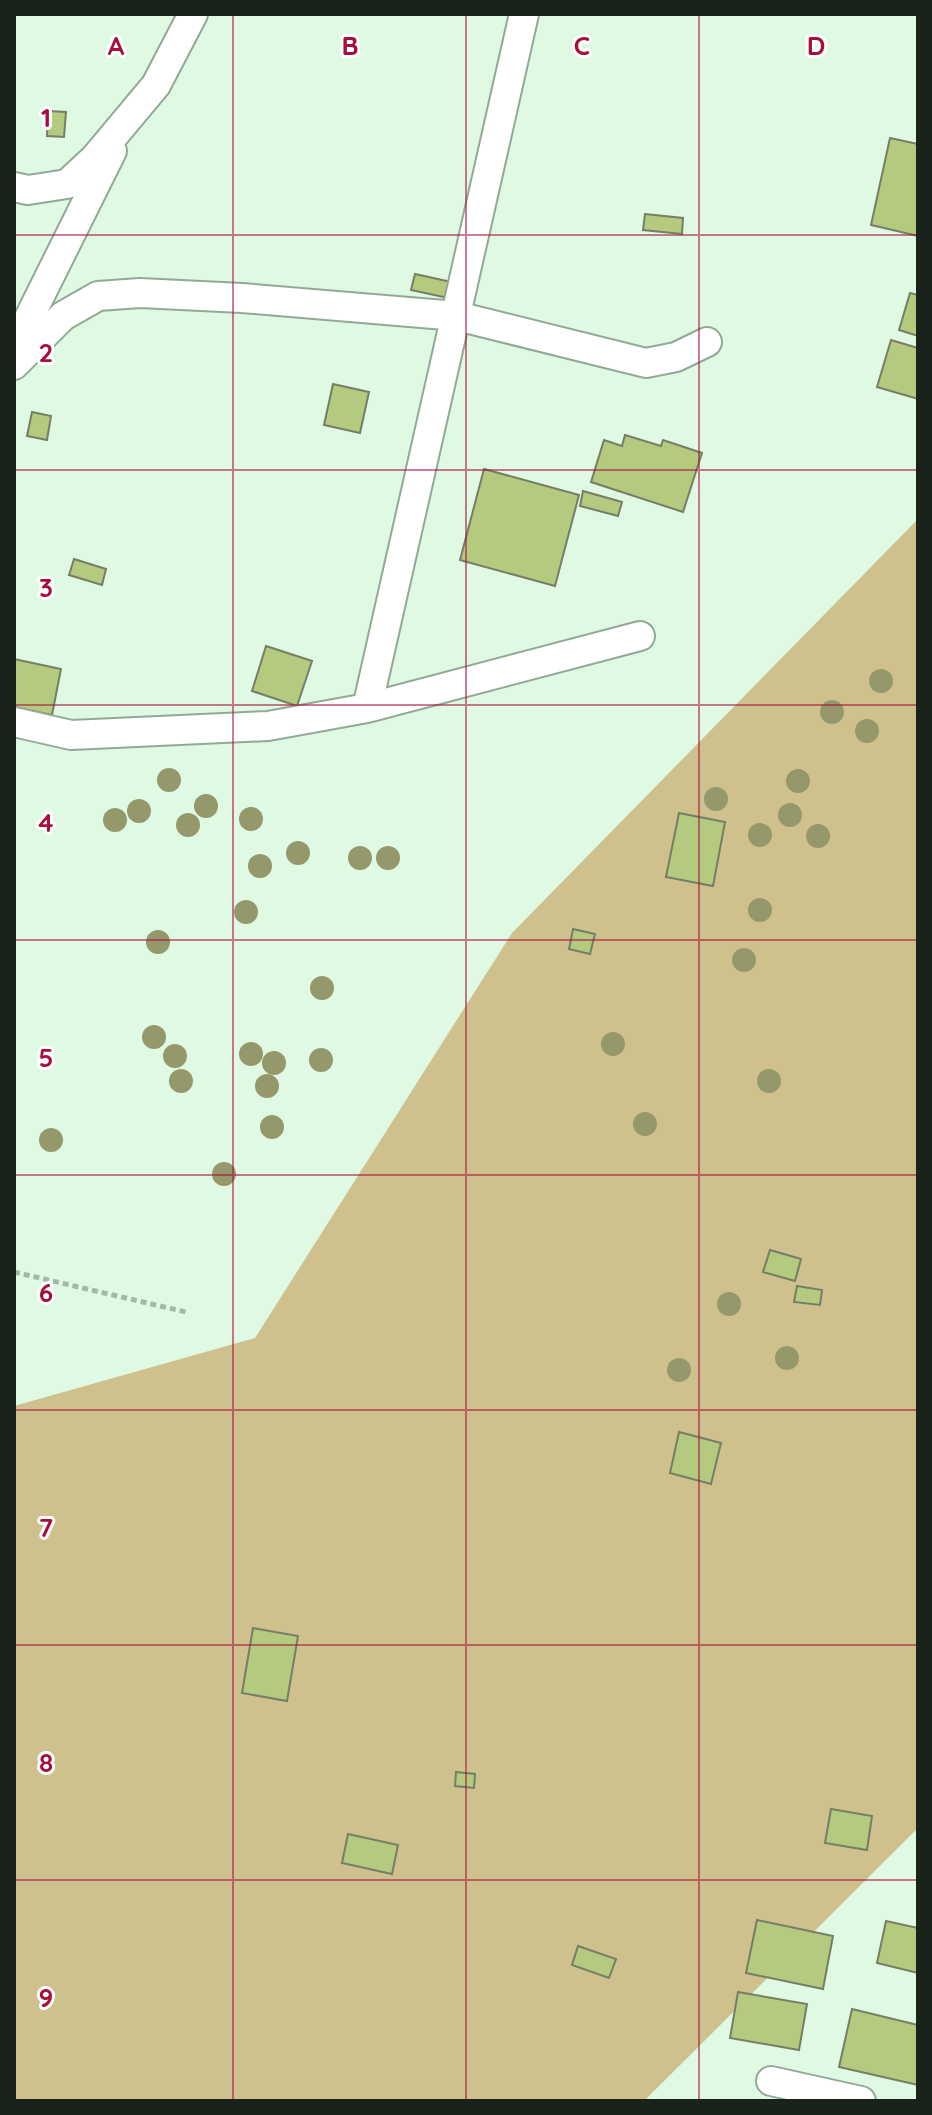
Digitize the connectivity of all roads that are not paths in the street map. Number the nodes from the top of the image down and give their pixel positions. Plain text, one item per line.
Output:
1 (193, 14) edge
2 (524, 14) edge
3 (128, 119) junction
4 (14, 187) edge
5 (457, 316) junction
6 (707, 342) dead end
7 (14, 348) edge
8 (14, 365) edge
9 (640, 636) dead end
10 (367, 708) junction
11 (14, 722) edge
12 (771, 2081) dead end
13 (861, 2101) edge

1 - 3 street
2 - 5 street
3 - 4 street
3 - 7 street
5 - 6 street
5 - 8 street
5 - 10 street
9 - 10 street
10 - 11 street
12 - 13 street

